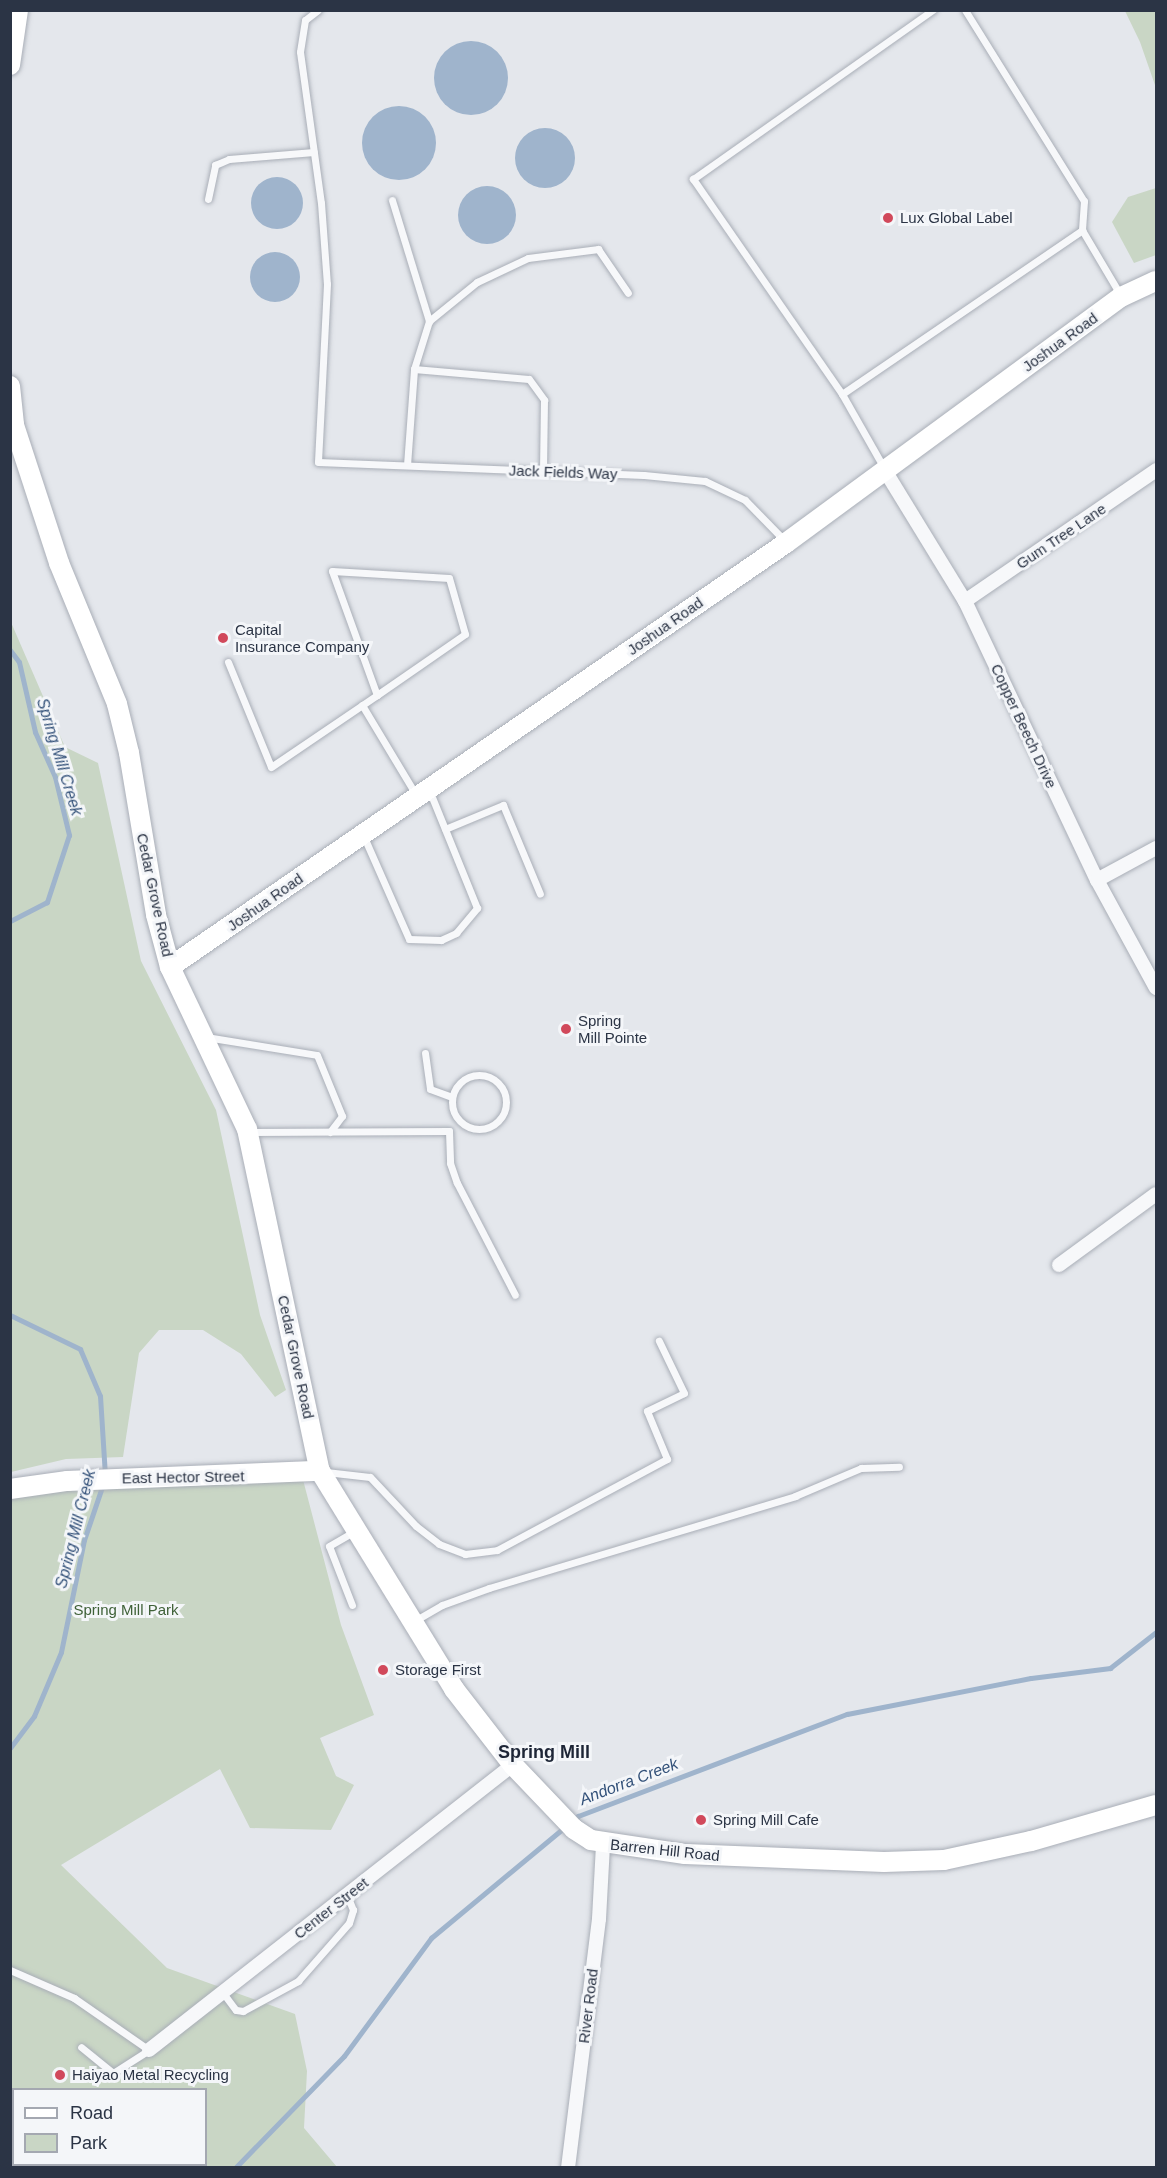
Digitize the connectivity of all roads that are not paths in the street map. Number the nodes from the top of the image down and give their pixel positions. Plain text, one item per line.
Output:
1 (18, 10) edge
2 (318, 10) edge
3 (933, 10) edge
4 (965, 10) edge
5 (10, 65) edge
6 (315, 152) junction
7 (208, 199) dead end
8 (392, 200) dead end
9 (1082, 230) junction
10 (1156, 281) edge
11 (627, 293) dead end
12 (1121, 297) junction
13 (429, 321) junction
14 (414, 369) junction
15 (10, 386) edge
16 (842, 394) junction
17 (407, 465) junction
18 (884, 469) junction
19 (1156, 470) edge
20 (543, 471) junction
21 (786, 543) junction
22 (965, 601) junction
23 (228, 663) dead end
24 (377, 695) junction
25 (362, 705) junction
26 (423, 793) junction
27 (445, 829) junction
28 (363, 835) junction
29 (1156, 848) edge
30 (1097, 880) junction
31 (540, 894) dead end
32 (170, 967) junction
33 (1156, 988) edge
34 (203, 1037) junction
35 (425, 1053) dead end
36 (452, 1097) junction
37 (459, 1121) junction
38 (449, 1131) junction
39 (247, 1132) junction
40 (330, 1132) junction
41 (1156, 1194) edge
42 (1059, 1265) dead end
43 (515, 1295) dead end
44 (658, 1341) dead end
45 (898, 1467) dead end
46 (320, 1471) junction
47 (10, 1489) edge
48 (357, 1530) junction
49 (352, 1605) dead end
50 (414, 1622) junction
51 (513, 1765) junction
52 (1156, 1805) edge
53 (603, 1844) junction
54 (347, 1895) junction
55 (10, 1970) edge
56 (223, 1993) junction
57 (81, 2048) dead end
58 (149, 2050) junction
59 (568, 2168) edge

1 - 5 main road
2 - 6 lane
3 - 16 lane
4 - 9 lane
6 - 7 lane
6 - 17 lane, Jack Fields Way
8 - 13 lane
9 - 12 lane
9 - 16 lane
10 - 12 main road, Joshua Road
11 - 13 lane
12 - 18 main road, Joshua Road
13 - 14 lane
14 - 17 lane
14 - 20 lane
15 - 32 main road, Cedar Grove Road
16 - 18 lane
17 - 20 lane, Jack Fields Way
18 - 21 main road, Joshua Road
18 - 22 street, Copper Beech Drive
19 - 22 street, Gum Tree Lane
20 - 21 lane, Jack Fields Way
21 - 26 main road, Joshua Road
22 - 30 street, Copper Beech Drive
23 - 25 lane
24 - 24 lane
24 - 25 lane
25 - 26 lane
26 - 27 lane
26 - 28 main road, Joshua Road
27 - 28 lane
27 - 31 lane
28 - 32 main road, Joshua Road
29 - 30 street
30 - 33 street, Copper Beech Drive
32 - 34 main road, Cedar Grove Road
34 - 39 main road, Cedar Grove Road
34 - 40 lane
35 - 36 lane
36 - 37 lane
36 - 37 lane
37 - 38 lane
38 - 40 lane
38 - 43 lane
39 - 40 lane
39 - 46 main road, Cedar Grove Road
41 - 42 street
44 - 46 lane
45 - 50 lane
46 - 47 main road, East Hector Street
46 - 48 main road, Barren Hill Road
48 - 49 lane
48 - 50 main road, Barren Hill Road
50 - 51 main road, Barren Hill Road
51 - 53 main road, Barren Hill Road
51 - 54 street, Center Street
52 - 53 main road, Barren Hill Road
53 - 59 street, River Road
54 - 56 street, Center Street
54 - 56 lane
55 - 58 lane
56 - 58 street, Center Street
57 - 58 lane

